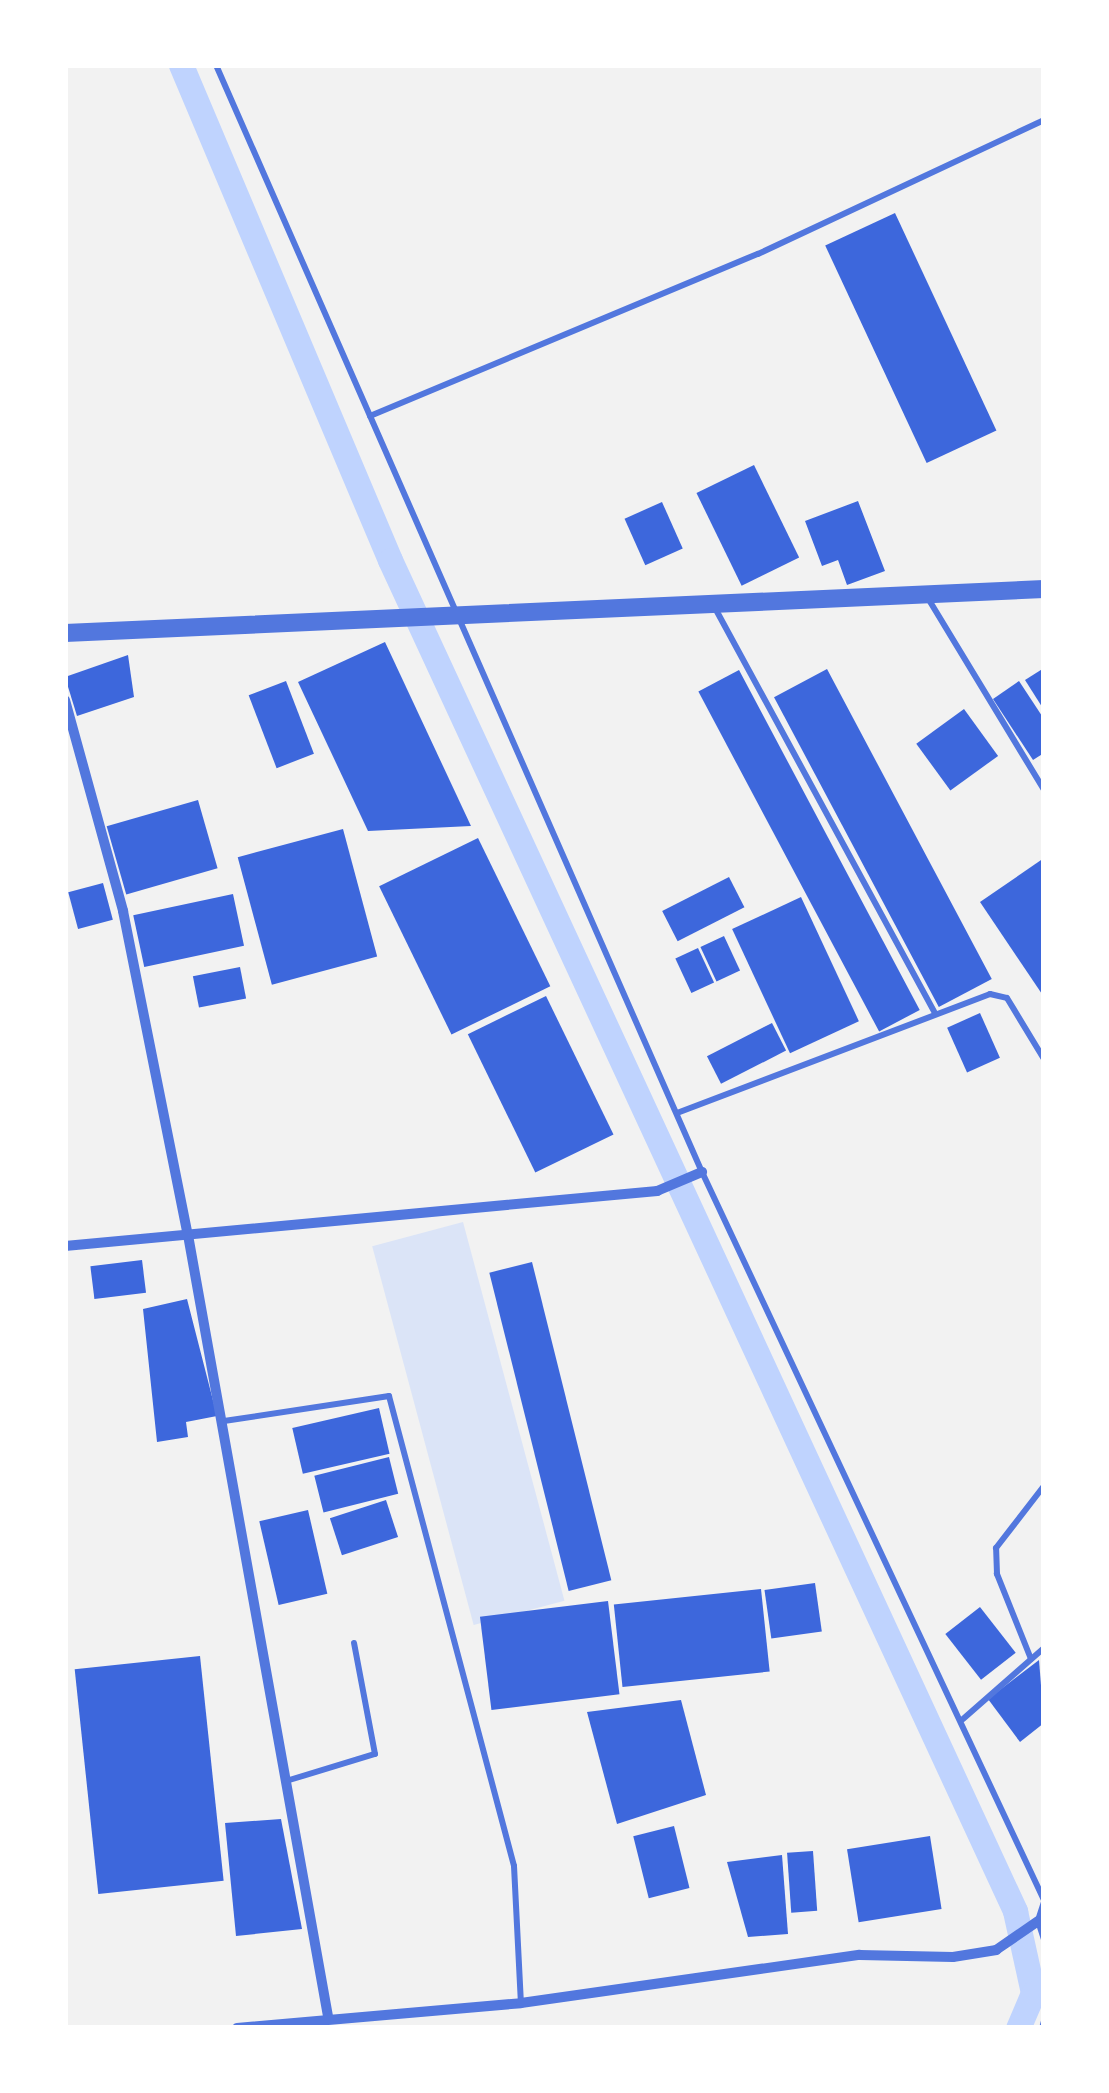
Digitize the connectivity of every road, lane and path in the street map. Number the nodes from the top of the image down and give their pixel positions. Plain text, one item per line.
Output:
1 (216, 65) edge
2 (1044, 120) edge
3 (370, 416) junction
4 (1044, 589) edge
5 (926, 594) junction
6 (712, 602) junction
7 (447, 613) junction
8 (65, 633) edge
9 (65, 700) edge
10 (1044, 790) edge
11 (936, 1014) junction
12 (1044, 1059) edge
13 (677, 1113) junction
14 (702, 1172) junction
15 (188, 1235) junction
16 (65, 1246) edge
17 (224, 1421) junction
18 (1044, 1486) edge
19 (354, 1643) dead end
20 (1044, 1648) edge
21 (1031, 1660) junction
22 (963, 1719) junction
23 (286, 1781) junction
24 (1044, 1901) edge
25 (1038, 1921) junction
26 (1044, 1939) edge
27 (521, 2003) junction
28 (328, 2016) junction
29 (237, 2028) edge

1 - 3 lane
2 - 3 lane
3 - 7 lane
4 - 5 street
5 - 6 street
5 - 10 lane
6 - 7 street
6 - 11 lane
7 - 8 street
7 - 13 lane
9 - 15 street
11 - 12 lane
11 - 13 lane
13 - 14 lane
14 - 15 street
14 - 22 lane
15 - 16 street
15 - 17 street
17 - 23 street
17 - 27 lane
18 - 21 lane
19 - 23 lane
20 - 21 lane
21 - 22 lane
22 - 24 lane
23 - 28 street
24 - 25 lane
25 - 26 lane
25 - 27 street
27 - 28 street
28 - 29 street

